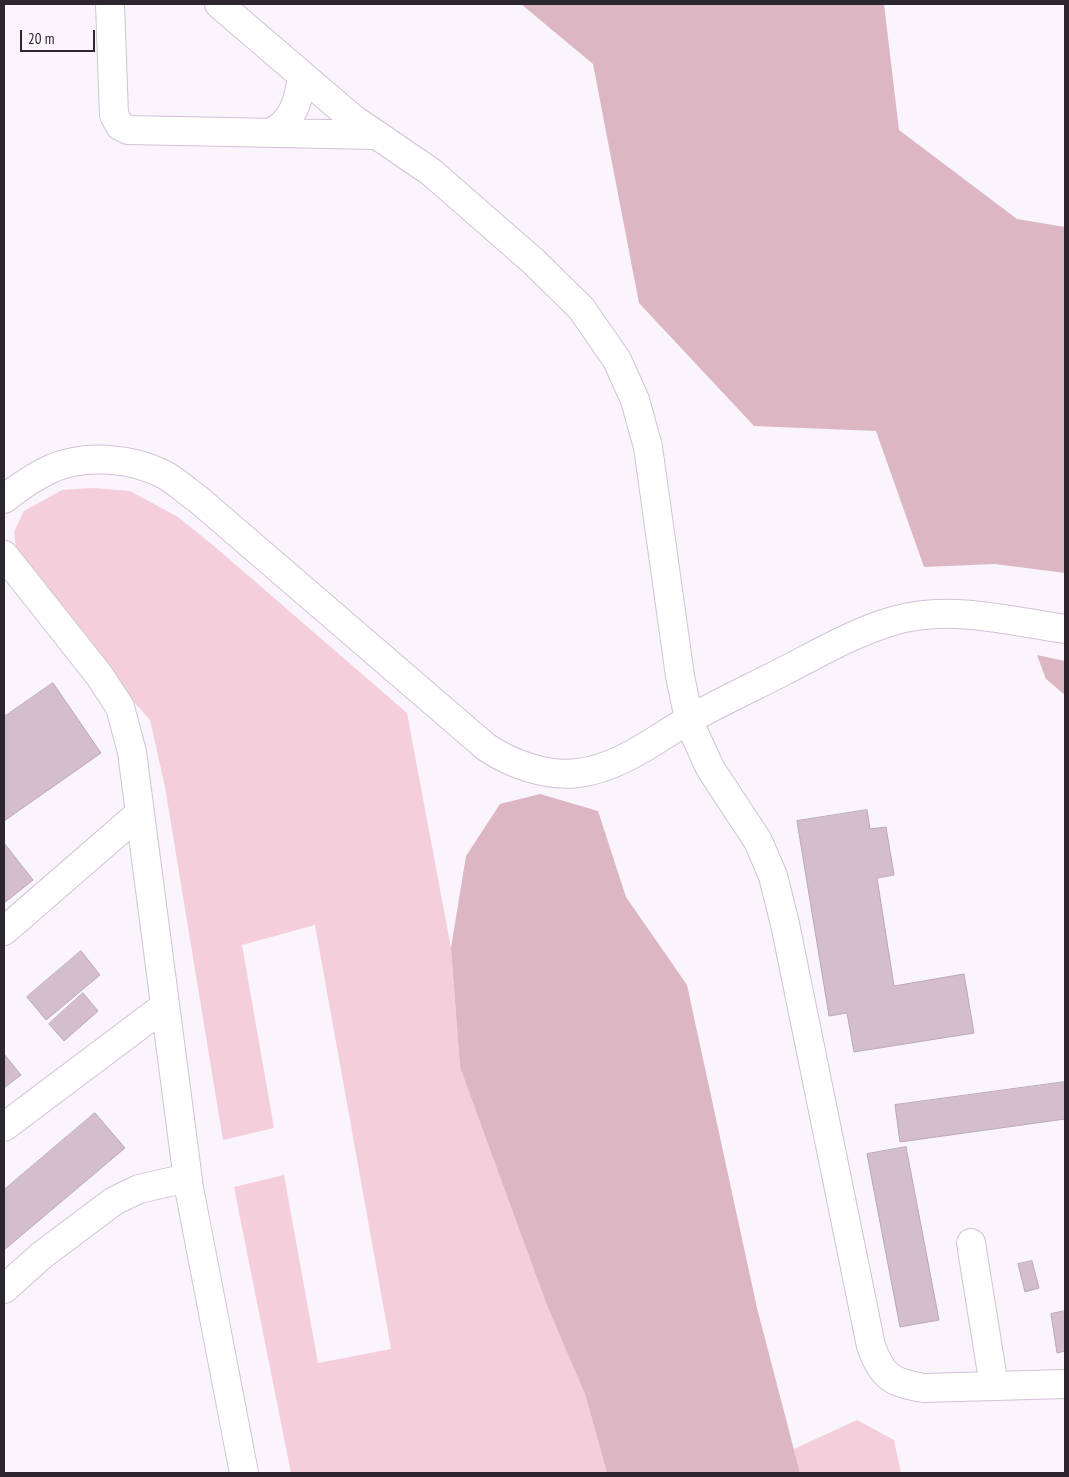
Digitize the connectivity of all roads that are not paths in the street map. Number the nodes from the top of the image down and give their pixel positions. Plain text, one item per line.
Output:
1 (110, 4) edge
2 (219, 4) edge
3 (302, 75) junction
4 (271, 133) junction
5 (377, 135) junction
6 (4, 499) edge
7 (4, 555) edge
8 (1065, 629) edge
9 (690, 720) junction
10 (140, 813) junction
11 (4, 931) edge
12 (165, 1006) junction
13 (4, 1127) edge
14 (188, 1178) junction
15 (971, 1243) dead end
16 (4, 1290) edge
17 (1065, 1384) edge
18 (994, 1386) junction
19 (244, 1473) edge

1 - 4 street
2 - 3 street
3 - 4 street
3 - 5 street
4 - 5 street
5 - 9 street
6 - 9 street
7 - 10 street
8 - 9 street
9 - 18 street
10 - 11 street
10 - 12 street
12 - 13 street
12 - 14 street
14 - 16 street
14 - 19 street
15 - 18 street
17 - 18 street

